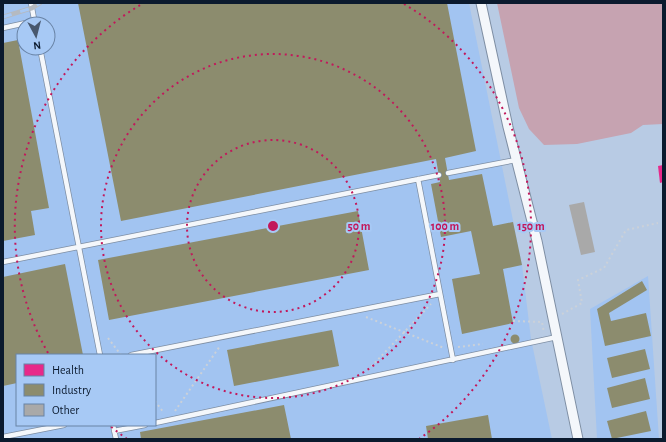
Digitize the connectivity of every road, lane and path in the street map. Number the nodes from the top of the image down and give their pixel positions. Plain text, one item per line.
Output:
1 (31, 3) edge
2 (481, 3) edge
3 (34, 16) edge
4 (16, 26) edge
5 (3, 28) edge
6 (42, 56) edge
7 (516, 160) junction
8 (448, 173) dead end
9 (439, 175) dead end
10 (418, 179) junction
11 (658, 223) dead end
12 (79, 247) junction
13 (3, 262) edge
14 (440, 294) junction
15 (351, 312) junction
16 (553, 318) junction
17 (513, 321) dead end
18 (542, 322) junction
19 (544, 330) dead end
20 (404, 331) junction
21 (226, 336) junction
22 (557, 337) junction
23 (108, 338) dead end
24 (488, 343) dead end
25 (450, 348) junction
26 (100, 354) edge
27 (120, 354) edge
28 (136, 354) edge
29 (453, 360) junction
30 (358, 380) junction
31 (156, 402) edge
32 (169, 420) junction
33 (156, 423) edge
34 (59, 426) edge
35 (113, 426) edge
36 (140, 426) edge
37 (114, 431) junction
38 (3, 437) edge
39 (116, 439) edge
40 (578, 439) edge

1 - 3 lane
2 - 7 street
4 - 5 lane
6 - 12 lane
7 - 8 lane
7 - 16 street
9 - 10 lane
10 - 12 lane
10 - 14 lane
11 - 16 path
12 - 13 lane
12 - 26 lane
14 - 15 lane
14 - 20 path
14 - 25 lane
15 - 20 path
15 - 21 lane
16 - 18 path
16 - 22 street
17 - 18 path
18 - 19 path
20 - 29 path
20 - 30 path
21 - 28 lane
21 - 32 path
22 - 29 lane
22 - 40 street
23 - 27 path
24 - 25 path
25 - 29 lane
29 - 30 lane
30 - 32 lane
31 - 32 path
32 - 33 lane
34 - 38 lane
35 - 37 lane
36 - 37 lane
37 - 39 lane

